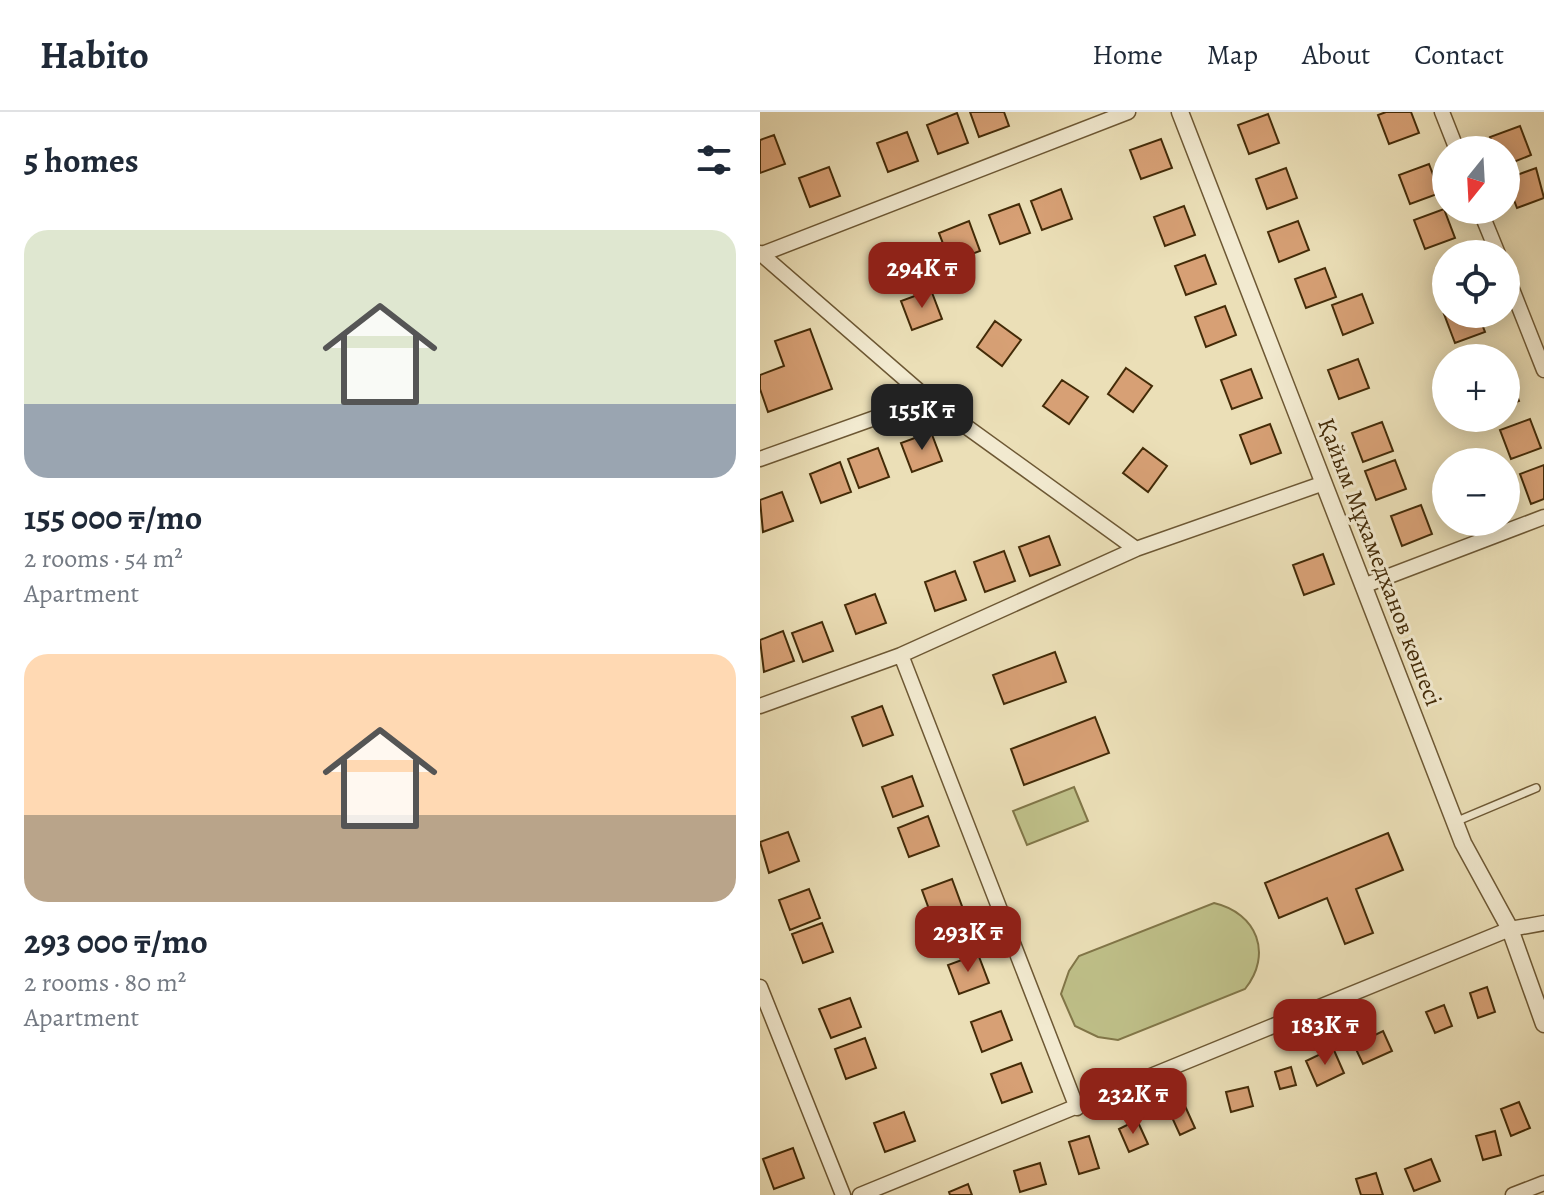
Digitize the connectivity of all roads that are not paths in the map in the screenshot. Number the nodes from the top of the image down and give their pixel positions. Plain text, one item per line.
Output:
1 (1128, 112) edge
2 (1180, 112) edge
3 (1442, 112) edge
4 (1451, 136) edge
5 (761, 253) edge
6 (1520, 309) edge
7 (1544, 370) edge
8 (928, 399) junction
9 (760, 459) edge
10 (1324, 483) junction
11 (1544, 517) edge
12 (1136, 549) junction
13 (1363, 586) junction
14 (901, 655) junction
15 (760, 706) edge
16 (1536, 788) dead end
17 (1455, 822) junction
18 (1544, 923) edge
19 (1510, 929) junction
20 (760, 987) edge
21 (1544, 1024) edge
22 (1077, 1108) junction
23 (1544, 1183) edge
24 (843, 1195) edge
25 (860, 1195) edge
26 (1513, 1195) edge

1 - 5 street
2 - 10 street, Қайым Мұхамедханов көшесі
3 - 4 street
5 - 8 street
6 - 7 street
8 - 9 street
8 - 12 street
10 - 12 street
10 - 13 street, Қайым Мұхамедханов көшесі
11 - 13 street
12 - 14 street
13 - 17 street, Қайым Мұхамедханов көшесі
14 - 15 street
14 - 22 street
16 - 17 lane
17 - 19 street, Қайым Мұхамедханов көшесі
18 - 19 street
19 - 21 street, Қайым Мұхамедханов көшесі
19 - 22 street
20 - 24 street
22 - 25 street
23 - 26 street

